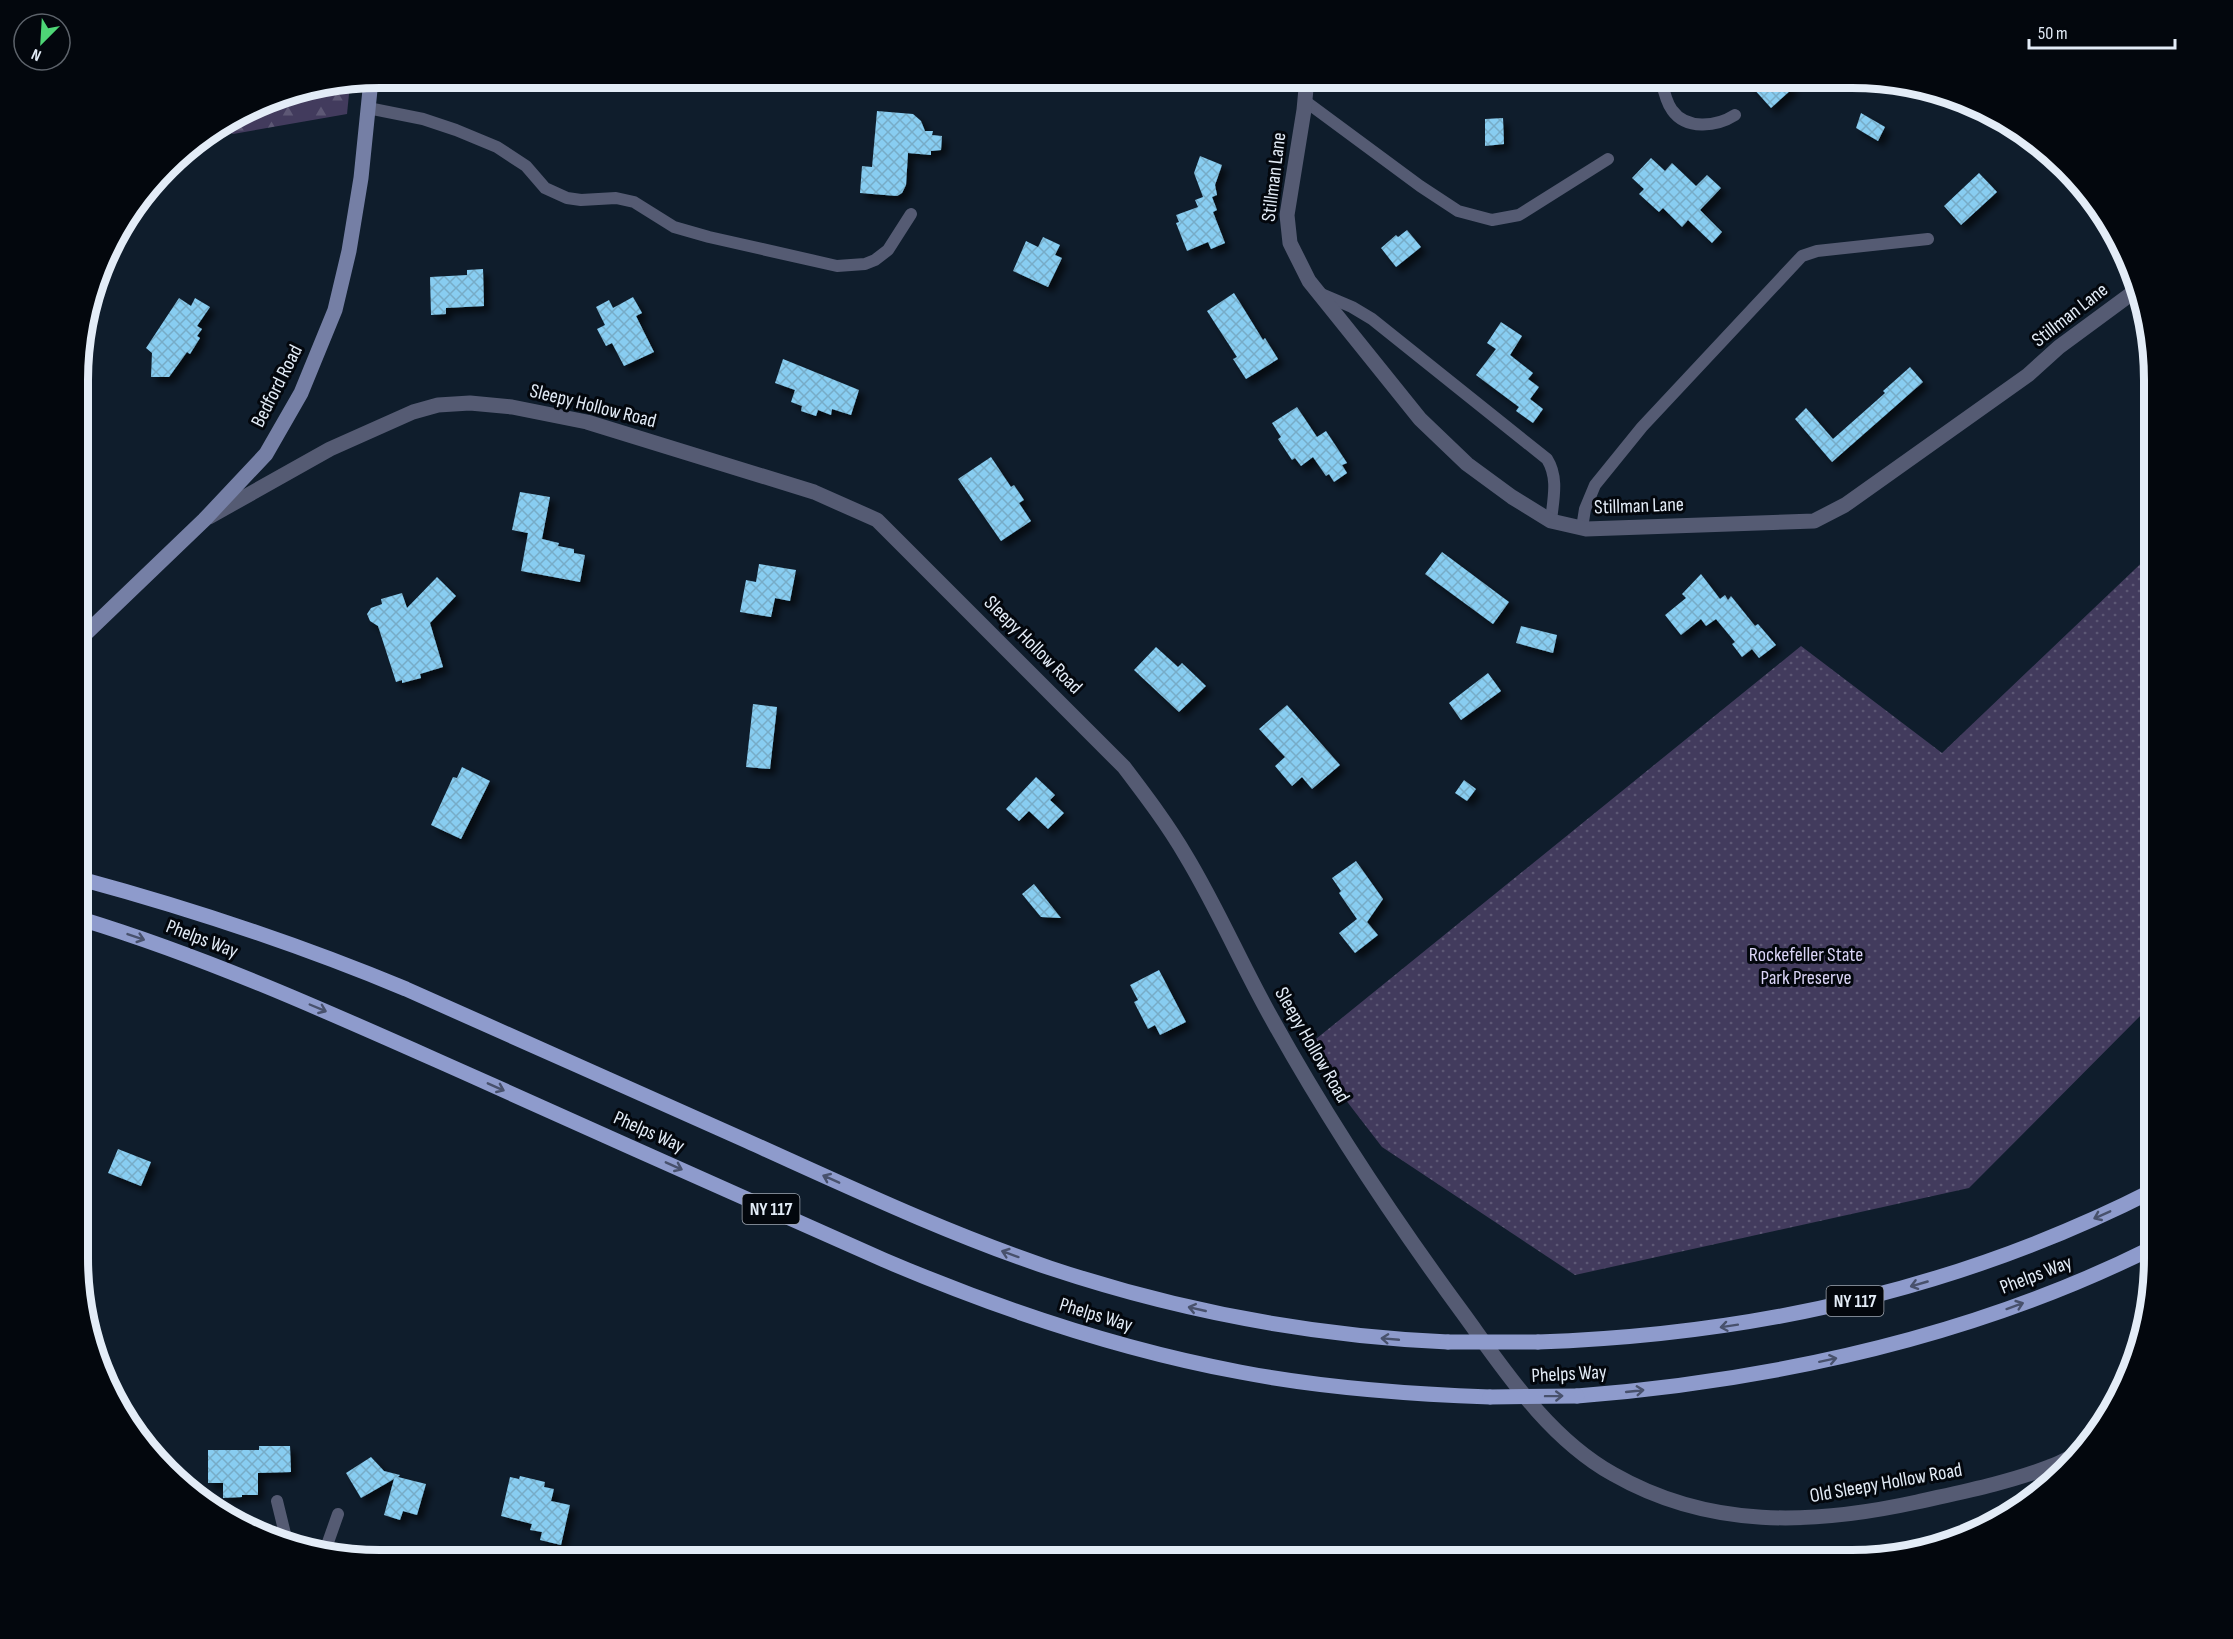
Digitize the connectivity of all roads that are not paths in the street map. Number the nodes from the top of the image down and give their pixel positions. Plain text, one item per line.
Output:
1 (370, 89) edge
2 (1306, 89) edge
3 (1664, 89) edge
4 (1305, 101) junction
5 (368, 108) junction
6 (1735, 115) dead end
7 (1608, 159) dead end
8 (911, 214) dead end
9 (1928, 239) dead end
10 (1318, 293) junction
11 (2131, 294) edge
12 (204, 520) junction
13 (1551, 521) junction
14 (1581, 528) junction
15 (88, 628) edge
16 (88, 881) edge
17 (88, 921) edge
18 (2144, 1195) edge
19 (2144, 1252) edge
20 (1538, 1411) joint
21 (2048, 1476) edge
22 (278, 1501) dead end
23 (338, 1514) dead end
24 (285, 1534) edge
25 (327, 1545) edge

1 - 5 main road, Bedford Road
2 - 4 street, Stillman Lane
3 - 6 lane
4 - 7 lane
4 - 10 street, Stillman Lane
5 - 8 lane
5 - 12 main road, Bedford Road
9 - 14 lane
10 - 13 street, Stillman Lane
10 - 13 lane
11 - 14 street, Stillman Lane
12 - 15 main road, Bedford Road
12 - 20 street, Sleepy Hollow Road
13 - 14 street, Stillman Lane
18 -> 16 main road, Phelps Way / NY 117, bridge
17 -> 19 main road, Phelps Way / NY 117, bridge
20 - 21 street, Old Sleepy Hollow Road
22 - 24 lane
23 - 25 lane

